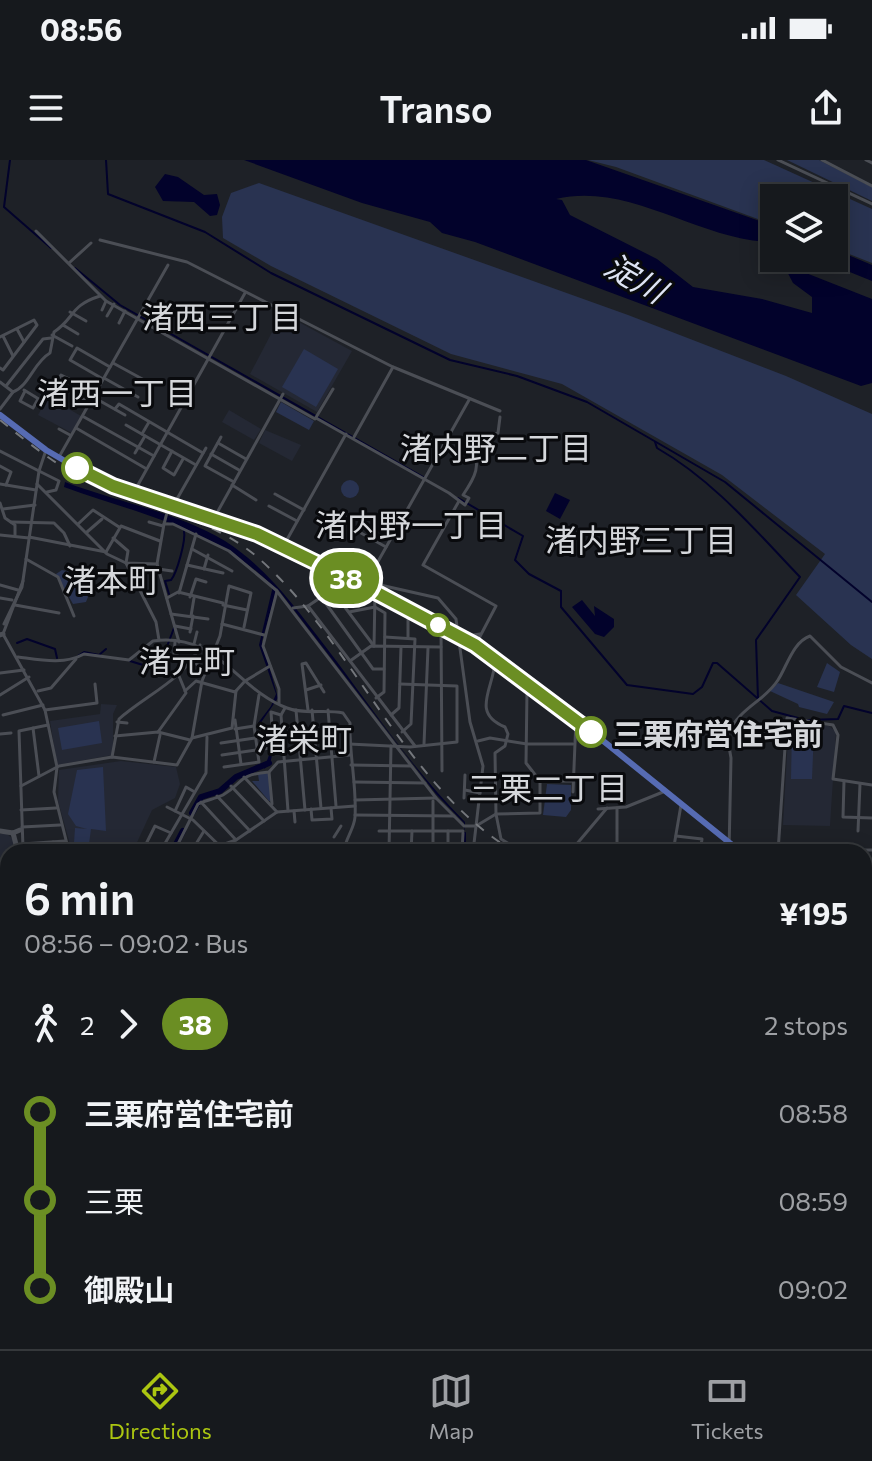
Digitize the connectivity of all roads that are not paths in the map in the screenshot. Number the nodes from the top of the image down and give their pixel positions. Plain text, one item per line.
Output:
1 (778, 160) edge
2 (822, 160) edge
3 (866, 160) edge
4 (872, 163) edge
5 (872, 186) edge
6 (872, 204) edge
7 (36, 231) dead end
8 (100, 240) dead end
9 (91, 243) dead end
10 (69, 263) junction
11 (168, 265) dead end
12 (245, 293) dead end
13 (100, 296) junction
14 (106, 301) junction
15 (114, 304) junction
16 (102, 310) dead end
17 (125, 311) junction
18 (70, 312) junction
19 (107, 316) dead end
20 (139, 316) junction
21 (86, 321) dead end
22 (119, 323) dead end
23 (63, 325) junction
24 (17, 329) junction
25 (78, 334) dead end
26 (2, 336) edge
27 (51, 336) junction
28 (24, 342) junction
29 (72, 346) dead end
30 (13, 356) junction
31 (210, 356) junction
32 (111, 365) junction
33 (393, 367) junction
34 (0, 368) edge
35 (104, 379) junction
36 (146, 381) dead end
37 (0, 382) edge
38 (6, 386) junction
39 (20, 389) junction
40 (333, 389) dead end
41 (25, 391) junction
42 (13, 392) junction
43 (96, 392) junction
44 (93, 397) junction
45 (138, 397) dead end
46 (282, 397) junction
47 (469, 400) junction
48 (90, 403) junction
49 (115, 409) junction
50 (500, 411) dead end
51 (0, 412) edge
52 (125, 415) dead end
53 (82, 416) junction
54 (500, 417) dead end
55 (316, 418) junction
56 (149, 422) junction
57 (126, 425) dead end
58 (76, 428) junction
59 (59, 429) dead end
60 (167, 432) junction
61 (346, 434) junction
62 (144, 435) junction
63 (71, 436) junction
64 (221, 437) dead end
65 (353, 438) junction
66 (218, 443) junction
67 (160, 445) junction
68 (138, 448) junction
69 (206, 448) dead end
70 (46, 450) junction
71 (0, 451) edge
72 (172, 451) junction
73 (135, 453) dead end
74 (203, 453) junction
75 (211, 454) junction
76 (154, 456) junction
77 (59, 457) junction
78 (184, 458) junction
79 (247, 460) junction
80 (197, 464) junction
81 (0, 466) edge
82 (205, 466) junction
83 (147, 469) junction
84 (240, 470) junction
85 (39, 471) junction
86 (426, 477) junction
87 (38, 482) junction
88 (0, 484) edge
89 (233, 484) junction
90 (6, 485) junction
91 (36, 490) junction
92 (47, 492) junction
93 (134, 493) junction
94 (275, 494) dead end
95 (281, 497) junction
96 (256, 500) dead end
97 (459, 501) junction
98 (0, 503) edge
99 (35, 505) junction
100 (171, 506) junction
101 (269, 506) dead end
102 (1, 509) edge
103 (274, 509) junction
104 (304, 510) junction
105 (102, 519) junction
106 (32, 520) junction
107 (213, 520) junction
108 (297, 521) junction
109 (11, 522) junction
110 (149, 522) dead end
111 (165, 522) junction
112 (78, 524) junction
113 (120, 527) junction
114 (352, 528) dead end
115 (86, 533) junction
116 (196, 534) junction
117 (0, 535) edge
118 (15, 535) junction
119 (29, 537) junction
120 (113, 538) junction
121 (160, 541) junction
122 (284, 545) junction
123 (386, 547) junction
124 (71, 548) junction
125 (192, 549) junction
126 (106, 552) junction
127 (208, 555) junction
128 (26, 559) junction
129 (126, 563) junction
130 (187, 565) junction
131 (158, 566) junction
132 (204, 569) junction
133 (172, 571) dead end
134 (232, 571) dead end
135 (223, 573) dead end
136 (348, 579) junction
137 (23, 581) junction
138 (206, 582) dead end
139 (365, 584) junction
140 (0, 585) edge
141 (338, 589) junction
142 (18, 590) junction
143 (275, 590) junction
144 (375, 592) junction
145 (179, 593) junction
146 (192, 597) junction
147 (0, 598) edge
148 (167, 598) junction
149 (322, 598) junction
150 (14, 603) junction
151 (223, 604) junction
152 (308, 606) junction
153 (375, 607) junction
154 (294, 608) junction
155 (247, 610) junction
156 (408, 610) junction
157 (349, 612) junction
158 (59, 613) dead end
159 (171, 614) junction
160 (74, 616) dead end
161 (192, 616) junction
162 (208, 619) dead end
163 (2, 624) edge
164 (222, 624) junction
165 (175, 626) junction
166 (244, 627) junction
167 (441, 627) junction
168 (197, 632) dead end
169 (1, 634) edge
170 (482, 634) junction
171 (262, 635) junction
172 (385, 637) junction
173 (460, 637) junction
174 (408, 638) junction
175 (159, 640) junction
176 (177, 642) junction
177 (194, 644) junction
178 (200, 645) junction
179 (475, 645) junction
180 (374, 646) junction
181 (385, 646) junction
182 (401, 647) junction
183 (415, 647) junction
184 (441, 647) junction
185 (428, 648) junction
186 (213, 652) junction
187 (361, 653) junction
188 (18, 657) junction
189 (495, 658) junction
190 (76, 659) junction
191 (188, 661) junction
192 (349, 662) junction
193 (270, 666) junction
194 (25, 669) junction
195 (207, 669) junction
196 (384, 669) junction
197 (0, 673) edge
198 (179, 676) junction
199 (29, 677) junction
200 (202, 681) junction
201 (245, 681) junction
202 (872, 683) edge
203 (95, 684) dead end
204 (400, 684) junction
205 (530, 684) junction
206 (321, 685) junction
207 (413, 685) junction
208 (426, 685) junction
209 (441, 685) junction
210 (37, 691) junction
211 (185, 691) junction
212 (236, 691) junction
213 (305, 691) junction
214 (324, 692) dead end
215 (0, 695) edge
216 (259, 695) junction
217 (376, 698) junction
218 (276, 702) junction
219 (44, 707) junction
220 (285, 708) junction
221 (296, 710) junction
222 (310, 710) junction
223 (328, 710) junction
224 (3, 715) dead end
225 (281, 715) junction
226 (234, 716) junction
227 (390, 716) junction
228 (576, 719) junction
229 (117, 722) junction
230 (127, 723) dead end
231 (48, 725) junction
232 (254, 726) junction
233 (33, 728) junction
234 (235, 729) junction
235 (402, 732) junction
236 (11, 733) dead end
237 (159, 733) junction
238 (0, 734) edge
239 (115, 736) junction
240 (207, 737) junction
241 (255, 738) junction
242 (192, 739) junction
243 (508, 739) junction
244 (237, 741) junction
245 (477, 742) junction
246 (221, 743) dead end
247 (283, 743) junction
248 (349, 744) junction
249 (442, 744) junction
250 (527, 744) junction
251 (573, 744) junction
252 (424, 745) junction
253 (397, 746) junction
254 (416, 746) junction
255 (270, 748) dead end
256 (257, 750) junction
257 (239, 752) junction
258 (222, 755) dead end
259 (350, 755) junction
260 (332, 756) junction
261 (112, 757) junction
262 (316, 758) junction
263 (300, 759) junction
264 (284, 761) junction
265 (154, 762) junction
266 (241, 764) junction
267 (351, 765) junction
268 (390, 765) junction
269 (411, 766) junction
270 (57, 767) junction
271 (224, 767) dead end
272 (442, 771) dead end
273 (269, 772) junction
274 (465, 775) dead end
275 (244, 777) junction
276 (40, 778) junction
277 (540, 781) junction
278 (573, 781) junction
279 (844, 781) junction
280 (354, 782) junction
281 (390, 783) junction
282 (425, 783) junction
283 (860, 784) junction
284 (872, 785) edge
285 (21, 786) junction
286 (231, 786) junction
287 (465, 790) junction
288 (193, 791) junction
289 (573, 792) dead end
290 (665, 792) junction
291 (480, 793) junction
292 (217, 796) junction
293 (464, 798) dead end
294 (435, 799) junction
295 (355, 800) junction
296 (390, 800) junction
297 (201, 802) junction
298 (681, 805) junction
299 (272, 806) junction
300 (355, 806) junction
301 (167, 807) dead end
302 (334, 807) junction
303 (56, 808) junction
304 (321, 808) junction
305 (607, 808) junction
306 (617, 808) junction
307 (311, 809) junction
308 (598, 809) dead end
309 (21, 810) junction
310 (305, 810) junction
311 (175, 811) junction
312 (291, 811) junction
313 (277, 812) junction
314 (496, 814) junction
315 (182, 815) junction
316 (355, 815) junction
317 (390, 815) junction
318 (433, 816) junction
319 (454, 816) junction
320 (859, 817) junction
321 (872, 818) edge
322 (191, 819) junction
323 (264, 821) junction
324 (295, 822) dead end
325 (60, 825) junction
326 (464, 827) junction
327 (473, 827) junction
328 (21, 828) junction
329 (0, 831) edge
330 (204, 831) junction
331 (250, 831) junction
332 (379, 831) dead end
333 (390, 831) junction
334 (412, 831) junction
335 (433, 831) junction
336 (448, 831) junction
337 (858, 831) dead end
338 (13, 833) junction
339 (171, 833) junction
340 (347, 835) junction
341 (676, 836) junction
342 (334, 837) dead end
343 (236, 840) junction
344 (65, 841) junction
345 (53, 842) joint
346 (728, 842) junction
347 (39, 843) joint
348 (18, 844) edge
349 (22, 844) joint
350 (66, 844) edge
351 (146, 844) edge
352 (165, 844) edge
353 (178, 844) edge
354 (196, 844) edge
355 (217, 844) joint
356 (345, 844) edge
357 (388, 844) edge
358 (411, 844) edge
359 (433, 844) edge
360 (448, 844) edge
361 (463, 844) edge
362 (473, 844) edge
363 (509, 844) edge
364 (577, 844) edge
365 (617, 844) edge
366 (674, 844) edge
367 (700, 844) edge
368 (731, 844) edge
369 (779, 844) edge

1 - 6 street
2 - 5 street
3 - 4 street
7 - 10 street
8 - 33 street
9 - 10 street
10 - 13 street
11 - 20 street
12 - 31 street
13 - 14 street
13 - 18 street
14 - 15 street
14 - 16 street
15 - 17 street
15 - 19 street
17 - 20 street
17 - 22 street
18 - 21 street
18 - 23 street
20 - 31 street
20 - 32 street
23 - 25 street
23 - 27 street
24 - 26 street
24 - 28 street
24 - 28 street
26 - 30 street
27 - 29 street
27 - 38 street
27 - 39 street
28 - 30 street
30 - 34 street
31 - 46 street
31 - 60 street
32 - 35 street
32 - 35 street
32 - 36 street
33 - 47 street
33 - 65 street
35 - 43 street
35 - 45 street
37 - 38 street
38 - 42 street
39 - 41 street
39 - 42 street
40 - 55 street
41 - 41 street
42 - 51 street
43 - 44 street
43 - 48 street
44 - 48 street
44 - 49 street
46 - 55 street
46 - 79 street
47 - 50 street
47 - 86 street
48 - 53 street
49 - 52 street
49 - 56 street
51 - 70 main road
53 - 58 street
53 - 68 street
54 - 97 street
55 - 61 street
56 - 60 street
56 - 62 street
57 - 62 street
58 - 63 street
58 - 83 street
59 - 63 street
60 - 67 street
60 - 74 street
61 - 65 street
61 - 104 street
62 - 67 street
62 - 68 street
63 - 77 street
64 - 66 street
65 - 86 street
66 - 75 street
66 - 79 street
67 - 72 street
67 - 76 street
68 - 73 street
68 - 76 street
69 - 74 street
70 - 77 main road
70 - 85 street
71 - 85 street
72 - 78 street
72 - 78 street
74 - 80 street
75 - 82 street
75 - 84 street
76 - 83 street
77 - 93 main road
78 - 80 street
79 - 84 street
80 - 82 street
80 - 100 street
81 - 90 street
82 - 89 street
83 - 93 street
84 - 89 street
85 - 87 street
85 - 92 street
86 - 97 street
86 - 123 street
87 - 91 street
87 - 92 street
88 - 90 street
89 - 96 street
89 - 107 street
90 - 91 street
91 - 99 street
92 - 112 street
93 - 100 main road
94 - 95 street
95 - 103 street
95 - 104 street
97 - 170 street
98 - 102 street
99 - 102 street
99 - 106 street
100 - 107 main road
100 - 111 street
101 - 103 street
102 - 109 street
103 - 108 street
104 - 108 street
105 - 112 street
105 - 113 street
105 - 115 street
106 - 109 street
106 - 119 street
106 - 124 street
107 - 122 main road
108 - 122 street
109 - 118 street
110 - 111 street
111 - 116 street
111 - 121 street
112 - 115 street
113 - 120 street
113 - 121 street
114 - 123 street
115 - 126 street
116 - 125 street
116 - 143 street
117 - 118 street
118 - 119 street
119 - 124 street
119 - 128 street
120 - 126 street
120 - 129 street
121 - 131 street
122 - 136 main road
123 - 139 street
124 - 126 street
125 - 127 street
125 - 130 street
126 - 129 street
127 - 132 street
127 - 134 street
128 - 137 street
128 - 160 street
129 - 131 street
129 - 175 street
130 - 132 street
130 - 145 street
131 - 133 street
131 - 148 street
132 - 135 street
136 - 139 main road
136 - 141 street
137 - 142 street
137 - 150 street
138 - 146 street
139 - 144 main road
139 - 173 street
140 - 142 street
141 - 149 street
141 - 157 street
142 - 150 street
143 - 154 street
143 - 171 street
144 - 153 street
144 - 156 main road
145 - 146 street
145 - 148 street
146 - 151 street
146 - 161 street
147 - 150 street
148 - 159 street
149 - 152 street
149 - 187 street
150 - 158 street
150 - 163 street
151 - 155 street
151 - 155 street
151 - 164 street
152 - 154 street
152 - 192 street
153 - 157 street
153 - 172 street
153 - 180 street
154 - 253 street
155 - 166 street
156 - 167 main road
156 - 174 street
157 - 180 street
159 - 161 street
159 - 165 street
161 - 162 street
161 - 165 street
163 - 169 street
164 - 166 street
164 - 186 street
165 - 176 street
166 - 171 street
167 - 173 main road
167 - 184 street
168 - 177 street
169 - 188 street
170 - 173 street
170 - 179 street
171 - 193 street
172 - 174 street
172 - 181 street
173 - 179 main road
173 - 245 street
174 - 183 street
175 - 176 street
175 - 190 street
176 - 177 street
176 - 191 street
177 - 178 street
178 - 186 street
178 - 191 street
179 - 189 main road
180 - 181 street
180 - 187 street
181 - 182 street
181 - 196 street
182 - 183 street
182 - 204 street
183 - 185 street
183 - 207 street
184 - 185 street
184 - 209 street
185 - 208 street
186 - 195 street
186 - 201 street
187 - 192 street
187 - 196 street
188 - 190 street
188 - 194 street
189 - 205 main road
189 - 243 street
190 - 210 street
191 - 195 street
191 - 198 street
192 - 217 street
193 - 201 street
193 - 218 street
194 - 197 street
194 - 199 street
195 - 200 street
196 - 217 street
198 - 211 street
198 - 229 street
199 - 210 street
199 - 215 street
200 - 211 street
200 - 212 street
200 - 242 street
201 - 212 street
201 - 216 street
202 - 346 street
203 - 219 street
204 - 207 street
204 - 227 street
205 - 228 main road
205 - 250 street
206 - 213 street
206 - 213 street
206 - 214 street
207 - 208 street
207 - 235 street
208 - 209 street
208 - 252 street
209 - 249 street
209 - 249 street
210 - 219 street
211 - 237 street
212 - 226 street
213 - 222 street
216 - 218 street
216 - 232 street
217 - 227 street
218 - 220 street
219 - 224 street
219 - 231 street
220 - 221 street
220 - 225 street
221 - 222 street
221 - 263 street
222 - 223 street
222 - 262 street
223 - 248 street
223 - 260 street
225 - 247 street
225 - 247 street
226 - 234 street
226 - 240 street
227 - 235 street
228 - 251 street
228 - 290 main road
229 - 230 street
229 - 239 street
231 - 233 street
231 - 270 street
232 - 234 street
232 - 241 street
233 - 276 street
233 - 285 street
234 - 244 street
235 - 254 street
236 - 238 street
237 - 239 street
237 - 242 street
237 - 265 street
239 - 261 street
240 - 242 street
240 - 288 street
241 - 244 street
241 - 256 street
242 - 265 street
243 - 245 street
243 - 250 street
243 - 314 street
244 - 246 street
244 - 257 street
245 - 291 street
247 - 264 street
248 - 253 street
248 - 259 street
249 - 252 street
249 - 272 street
250 - 251 street
250 - 277 street
251 - 278 street
252 - 254 street
253 - 254 street
253 - 268 street
253 - 269 street
255 - 256 street
256 - 257 street
256 - 266 street
257 - 258 street
257 - 266 street
259 - 260 street
259 - 267 street
260 - 262 street
260 - 302 street
261 - 265 street
261 - 270 street
262 - 263 street
262 - 304 street
263 - 264 street
263 - 310 street
264 - 273 street
264 - 312 street
266 - 271 street
267 - 268 street
267 - 280 street
268 - 269 street
268 - 281 street
269 - 282 street
270 - 276 street
270 - 303 street
273 - 275 street
273 - 299 street
274 - 287 street
275 - 286 street
275 - 299 street
276 - 285 street
277 - 278 street
277 - 314 street
278 - 289 street
279 - 283 street
279 - 320 street
279 - 369 street
280 - 281 street
280 - 295 street
281 - 282 street
281 - 296 street
282 - 294 street
283 - 284 street
283 - 320 street
285 - 309 street
286 - 292 street
286 - 323 street
287 - 291 street
287 - 293 street
288 - 311 street
288 - 315 street
290 - 298 main road
290 - 306 street
291 - 327 street
292 - 297 street
292 - 331 street
294 - 296 street
294 - 318 street
294 - 319 street
295 - 296 street
295 - 300 street
296 - 317 street
297 - 322 street
297 - 343 street
298 - 341 street
298 - 346 main road
299 - 313 street
300 - 302 street
300 - 316 street
301 - 311 street
302 - 304 street
302 - 307 street
303 - 309 street
303 - 325 street
304 - 307 street
305 - 306 street
305 - 308 street
305 - 364 street
306 - 365 street
307 - 310 street
309 - 328 street
310 - 312 street
311 - 315 street
312 - 313 street
312 - 324 street
313 - 323 street
314 - 327 street
314 - 363 street
315 - 322 street
315 - 339 street
316 - 317 street
316 - 340 street
317 - 318 street
317 - 333 street
318 - 319 street
318 - 335 street
319 - 326 street
320 - 321 street
320 - 337 street
322 - 330 street
322 - 353 street
323 - 331 street
325 - 328 street
325 - 344 street
326 - 327 street
326 - 336 street
326 - 361 street
327 - 362 street
328 - 338 street
328 - 349 street
329 - 338 street
330 - 354 street
330 - 355 street
331 - 343 street
332 - 333 street
333 - 334 street
333 - 357 street
334 - 335 street
334 - 358 street
335 - 336 street
335 - 359 street
336 - 360 street
338 - 348 street
339 - 351 street
339 - 352 street
340 - 342 street
340 - 356 street
341 - 366 street
341 - 367 street
343 - 355 street
344 - 345 street
344 - 350 street
345 - 347 street
346 - 368 main road
347 - 349 street

